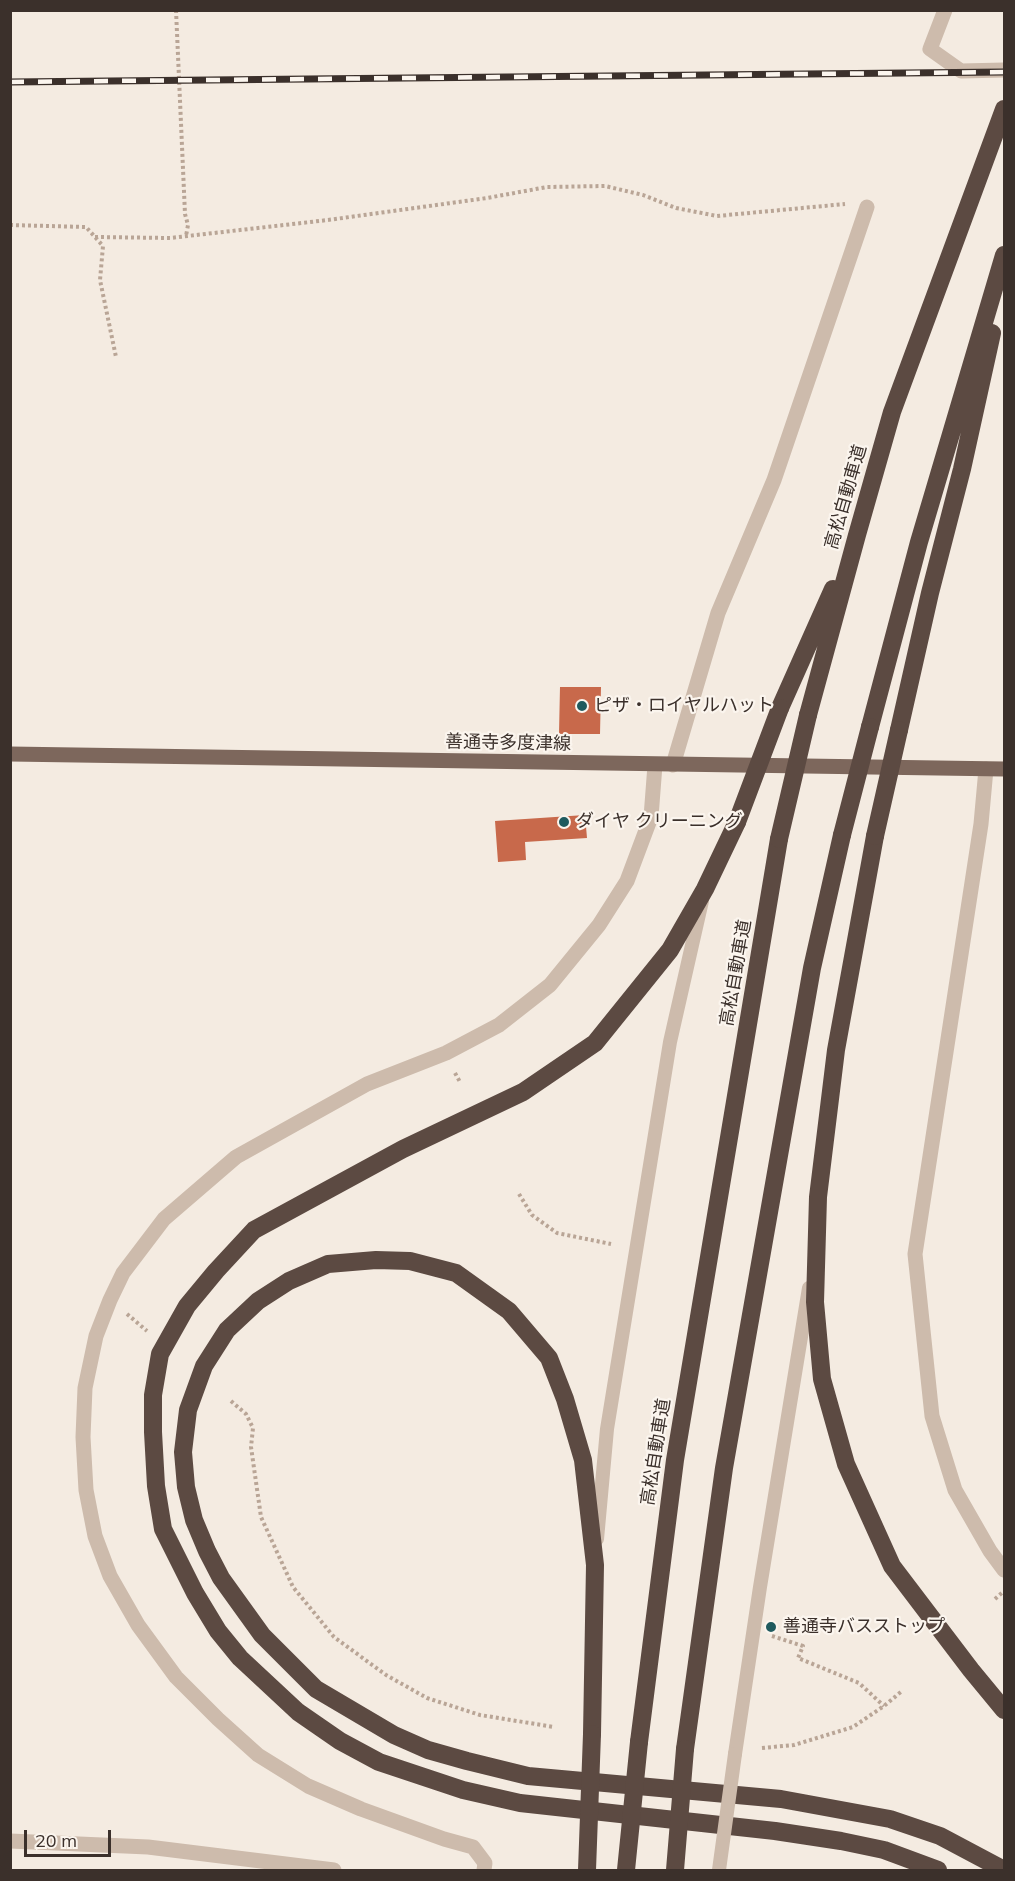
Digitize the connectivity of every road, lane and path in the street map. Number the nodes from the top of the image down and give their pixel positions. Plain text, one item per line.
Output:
1 (176, 10) edge
2 (945, 10) edge
3 (1005, 70) edge
4 (1005, 109) edge
5 (867, 207) joint
6 (10, 225) edge
7 (186, 236) junction
8 (95, 237) junction
9 (1005, 255) edge
10 (1005, 275) edge
11 (116, 357) dead end
12 (857, 535) junction
13 (10, 754) edge
14 (655, 765) junction
15 (673, 765) junction
16 (986, 769) junction
17 (1005, 769) edge
18 (705, 890) junction
19 (519, 1194) dead end
20 (611, 1244) dead end
21 (815, 1254) junction
22 (110, 1300) junction
23 (151, 1334) dead end
24 (231, 1401) dead end
25 (595, 1565) junction
26 (1005, 1570) edge
27 (1005, 1591) edge
28 (995, 1599) dead end
29 (772, 1635) dead end
30 (902, 1691) dead end
31 (884, 1706) junction
32 (1005, 1710) edge
33 (554, 1727) dead end
34 (762, 1748) dead end
35 (10, 1841) edge
36 (334, 1870) edge
37 (484, 1870) edge
38 (587, 1870) edge
39 (626, 1870) edge
40 (675, 1870) edge
41 (719, 1870) edge
42 (938, 1870) edge
43 (1005, 1870) edge

1 - 7 path
2 - 3 street
4 - 12 highway, 高松自動車道
5 - 7 path
5 - 15 street
6 - 8 path
7 - 8 path
8 - 11 path
9 - 40 highway, bridge
10 - 21 highway, bridge
12 - 18 highway, bridge
12 - 39 highway, 高松自動車道, bridge
13 - 14 main road, 善通寺多度津線
14 - 15 main road, 善通寺多度津線
14 - 22 street
15 - 16 main road, 善通寺多度津線
16 - 17 main road, 善通寺多度津線
16 - 26 street
18 - 25 lane
18 - 42 highway
19 - 20 path
21 - 32 highway
21 - 41 lane, bridge
22 - 23 path
22 - 37 street
24 - 33 path
25 - 38 highway, bridge
25 - 43 highway
27 - 28 path
29 - 31 path
30 - 31 path
31 - 34 path
35 - 36 street

